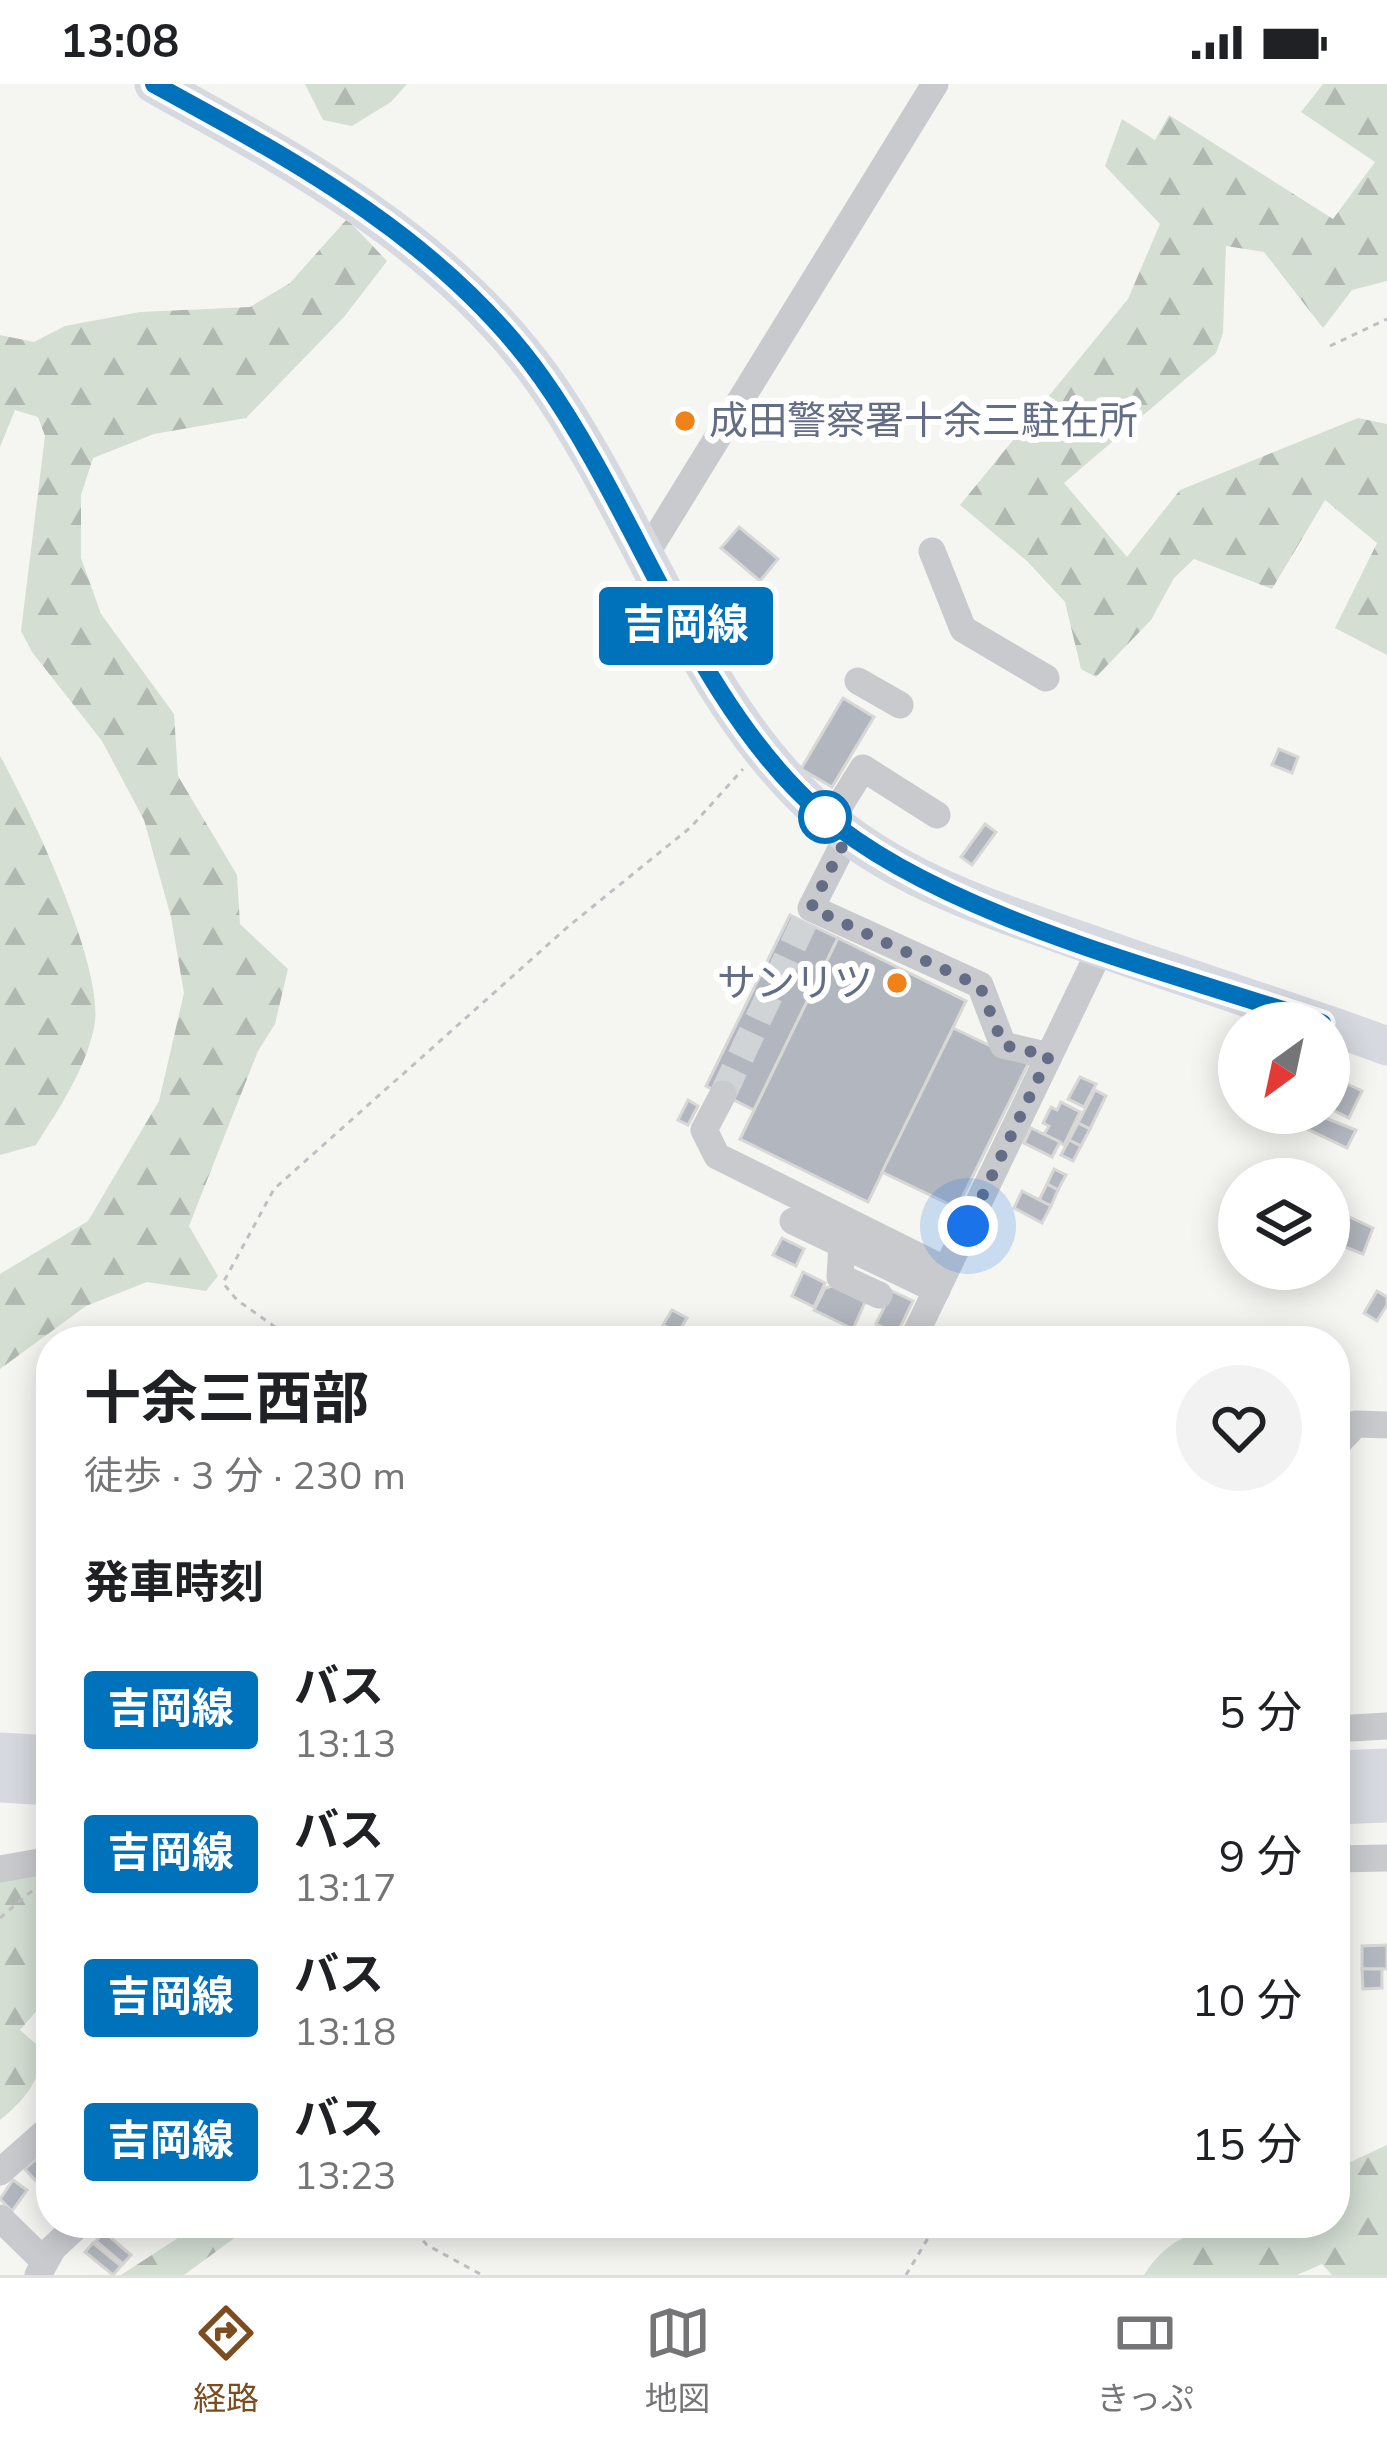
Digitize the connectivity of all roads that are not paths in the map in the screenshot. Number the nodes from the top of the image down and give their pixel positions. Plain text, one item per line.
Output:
1 (154, 84) edge
2 (935, 84) edge
3 (932, 551) dead end
4 (646, 554) junction
5 (1046, 678) dead end
6 (858, 681) dead end
7 (900, 705) dead end
8 (937, 815) dead end
9 (839, 828) junction
10 (1101, 948) junction
11 (1260, 1002) edge
12 (1350, 1033) edge
13 (1387, 1046) edge
14 (1049, 1056) junction
15 (723, 1094) tunnel mouth
16 (793, 1221) dead end
17 (842, 1244) junction
18 (941, 1280) junction
19 (879, 1295) dead end
20 (919, 1326) edge
21 (1387, 1425) edge
22 (1350, 1430) edge
23 (1387, 1726) edge
24 (1350, 1728) edge
25 (0, 1752) edge
26 (36, 1755) edge
27 (1387, 1768) edge
28 (1350, 1769) edge
29 (0, 1783) edge
30 (36, 1785) edge
31 (1387, 1803) edge
32 (1350, 1804) edge
33 (1387, 1858) edge
34 (1350, 1859) edge
35 (36, 1863) edge
36 (0, 1869) edge
37 (36, 2140) edge
38 (0, 2172) edge
39 (0, 2218) edge
40 (68, 2238) edge
41 (42, 2269) edge

1 - 4 highway
2 - 4 street
3 - 5 street
4 - 9 highway
6 - 7 street
8 - 9 street
9 - 10 highway
9 - 14 street
10 - 11 highway
10 - 14 street
12 - 13 highway
14 - 18 street
15 - 18 street
16 - 17 street
17 - 18 street
17 - 19 street
18 - 20 street
21 - 22 street
23 - 24 street
25 - 26 highway
27 - 28 highway
29 - 30 highway
31 - 32 highway
33 - 34 street
35 - 36 street
37 - 38 street
39 - 41 street
40 - 41 street

